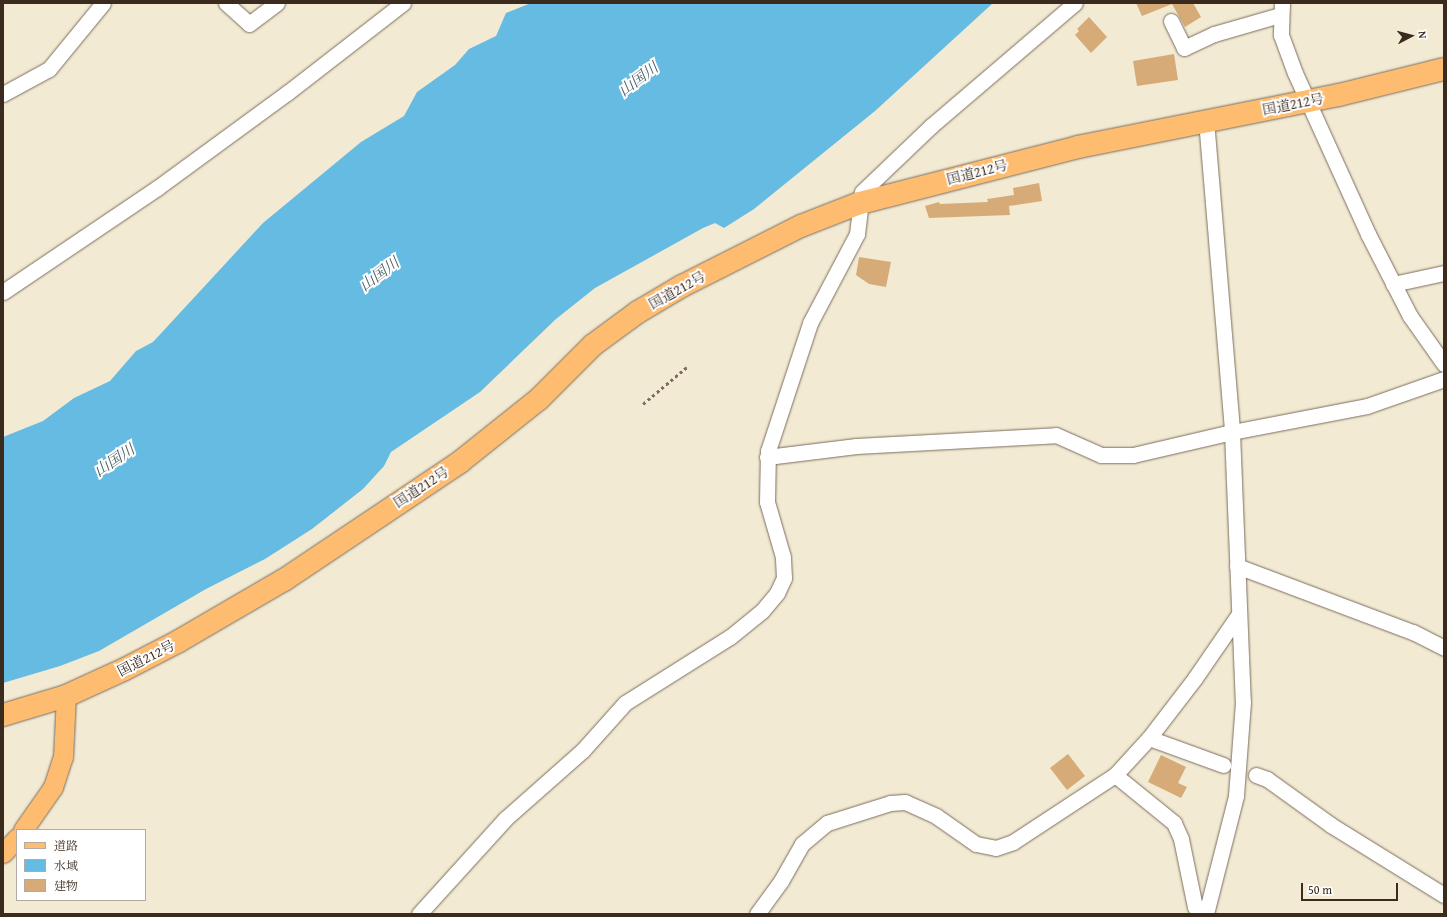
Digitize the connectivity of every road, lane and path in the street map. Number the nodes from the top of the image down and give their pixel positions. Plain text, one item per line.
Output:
1 (103, 3) edge
2 (226, 3) edge
3 (277, 3) edge
4 (403, 3) edge
5 (1075, 3) edge
6 (1281, 9) edge
7 (1172, 21) dead end
8 (1444, 69) edge
9 (3, 94) edge
10 (1308, 100) junction
11 (1206, 120) junction
12 (860, 203) junction
13 (1444, 273) edge
14 (1393, 284) junction
15 (3, 292) edge
16 (1444, 364) edge
17 (687, 367) dead end
18 (1444, 379) edge
19 (643, 404) dead end
20 (1232, 432) junction
21 (767, 457) junction
22 (1237, 566) junction
23 (1239, 614) junction
24 (1444, 648) edge
25 (66, 696) junction
26 (3, 715) edge
27 (1149, 738) junction
28 (1223, 765) dead end
29 (1115, 775) junction
30 (1256, 775) dead end
31 (24, 829) edge
32 (16, 839) edge
33 (3, 853) edge
34 (1444, 895) edge
35 (419, 914) edge
36 (757, 914) edge
37 (1200, 914) edge
38 (1206, 914) edge

1 - 9 street
2 - 3 street
4 - 15 street
5 - 12 street
6 - 7 street
6 - 10 street
8 - 10 highway, 国道212号
10 - 11 highway, 国道212号
10 - 14 street
11 - 12 highway, 国道212号
11 - 20 street
12 - 21 street
12 - 25 highway, 国道212号
13 - 14 street
14 - 16 street
17 - 19 path
18 - 20 street
20 - 21 street
20 - 22 street
21 - 35 street
22 - 23 street
22 - 24 street
23 - 27 street
23 - 38 street
25 - 26 highway, 国道212号
25 - 31 main road
27 - 28 street
27 - 29 street
29 - 36 street
29 - 37 street
30 - 34 street
32 - 33 main road

